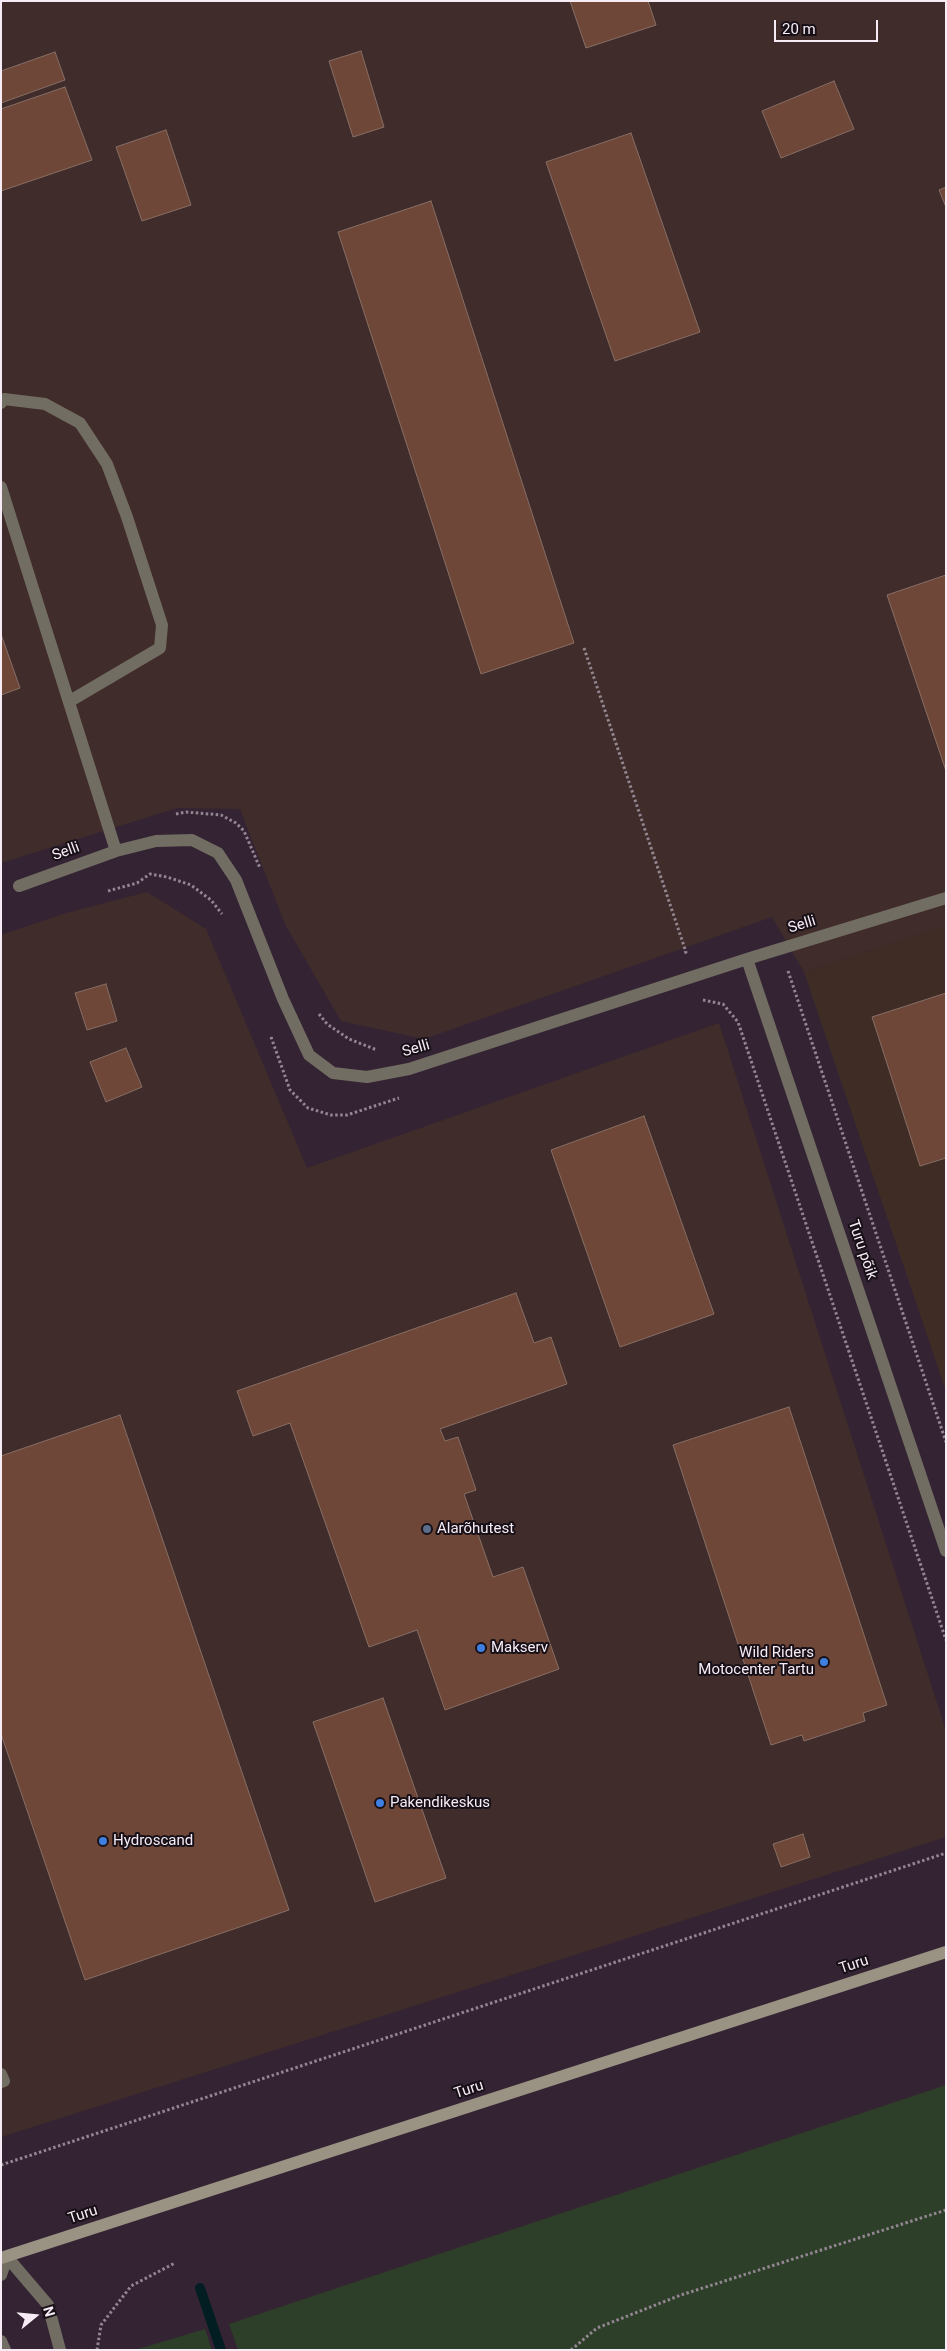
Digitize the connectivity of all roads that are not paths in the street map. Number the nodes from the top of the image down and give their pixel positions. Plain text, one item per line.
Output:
1 (1, 403) edge
2 (1, 487) edge
3 (70, 701) junction
4 (116, 851) junction
5 (19, 886) dead end
6 (946, 898) edge
7 (747, 959) junction
8 (946, 1551) edge
9 (946, 1952) edge
10 (1, 2074) edge
11 (1, 2082) edge
12 (4, 2258) edge
13 (1, 2276) edge
14 (1, 2341) edge
15 (5, 2350) edge
16 (60, 2350) edge

1 - 3 street
2 - 3 street
3 - 4 street
4 - 5 street, Selli
4 - 7 street, Selli
6 - 7 street, Selli
7 - 8 street, Turu põik
9 - 12 main road, Turu
10 - 11 street
12 - 13 street
12 - 16 street
14 - 15 street

